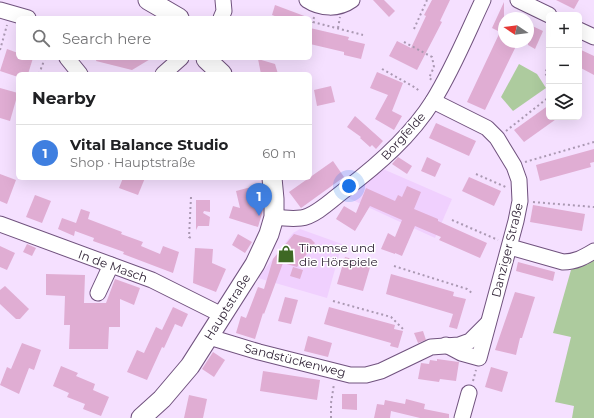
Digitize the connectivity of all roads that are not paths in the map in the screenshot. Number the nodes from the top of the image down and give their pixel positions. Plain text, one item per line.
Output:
1 (148, 0) edge
2 (223, 0) edge
3 (352, 0) edge
4 (483, 0) edge
5 (518, 0) edge
6 (312, 3) edge
7 (546, 14) edge
8 (4, 15) edge
9 (16, 16) edge
10 (163, 16) edge
11 (176, 16) edge
12 (222, 16) edge
13 (582, 31) edge
14 (594, 37) edge
15 (69, 60) edge
16 (179, 60) edge
17 (209, 60) edge
18 (210, 60) edge
19 (78, 72) edge
20 (166, 72) edge
21 (220, 72) edge
22 (230, 72) edge
23 (433, 101) junction
24 (272, 180) edge
25 (274, 217) junction
26 (0, 224) edge
27 (510, 247) junction
28 (594, 251) edge
29 (111, 265) junction
30 (98, 294) dead end
31 (222, 315) junction
32 (489, 322) junction
33 (210, 335) junction
34 (446, 345) junction
35 (469, 393) road end
36 (141, 418) edge
37 (462, 418) edge

1 - 10 main road
1 - 11 main road
2 - 12 street
3 - 6 street
4 - 23 street, Borgfelde
5 - 7 street
8 - 9 street
13 - 14 street
15 - 19 street
16 - 20 street
17 - 21 main road
18 - 22 main road
23 - 25 street, Borgfelde
23 - 27 street, Danziger Straße
24 - 25 main road, Hauptstraße
25 - 31 main road, Hauptstraße
26 - 29 street, In de Masch
27 - 28 street
27 - 32 street, Danziger Straße
29 - 30 street
29 - 31 street, In de Masch
31 - 33 main road, Hauptstraße
32 - 34 street, Sandstückenweg
32 - 34 street, Danziger Straße
33 - 34 street, Sandstückenweg
33 - 36 main road, Hauptstraße
35 - 37 street

